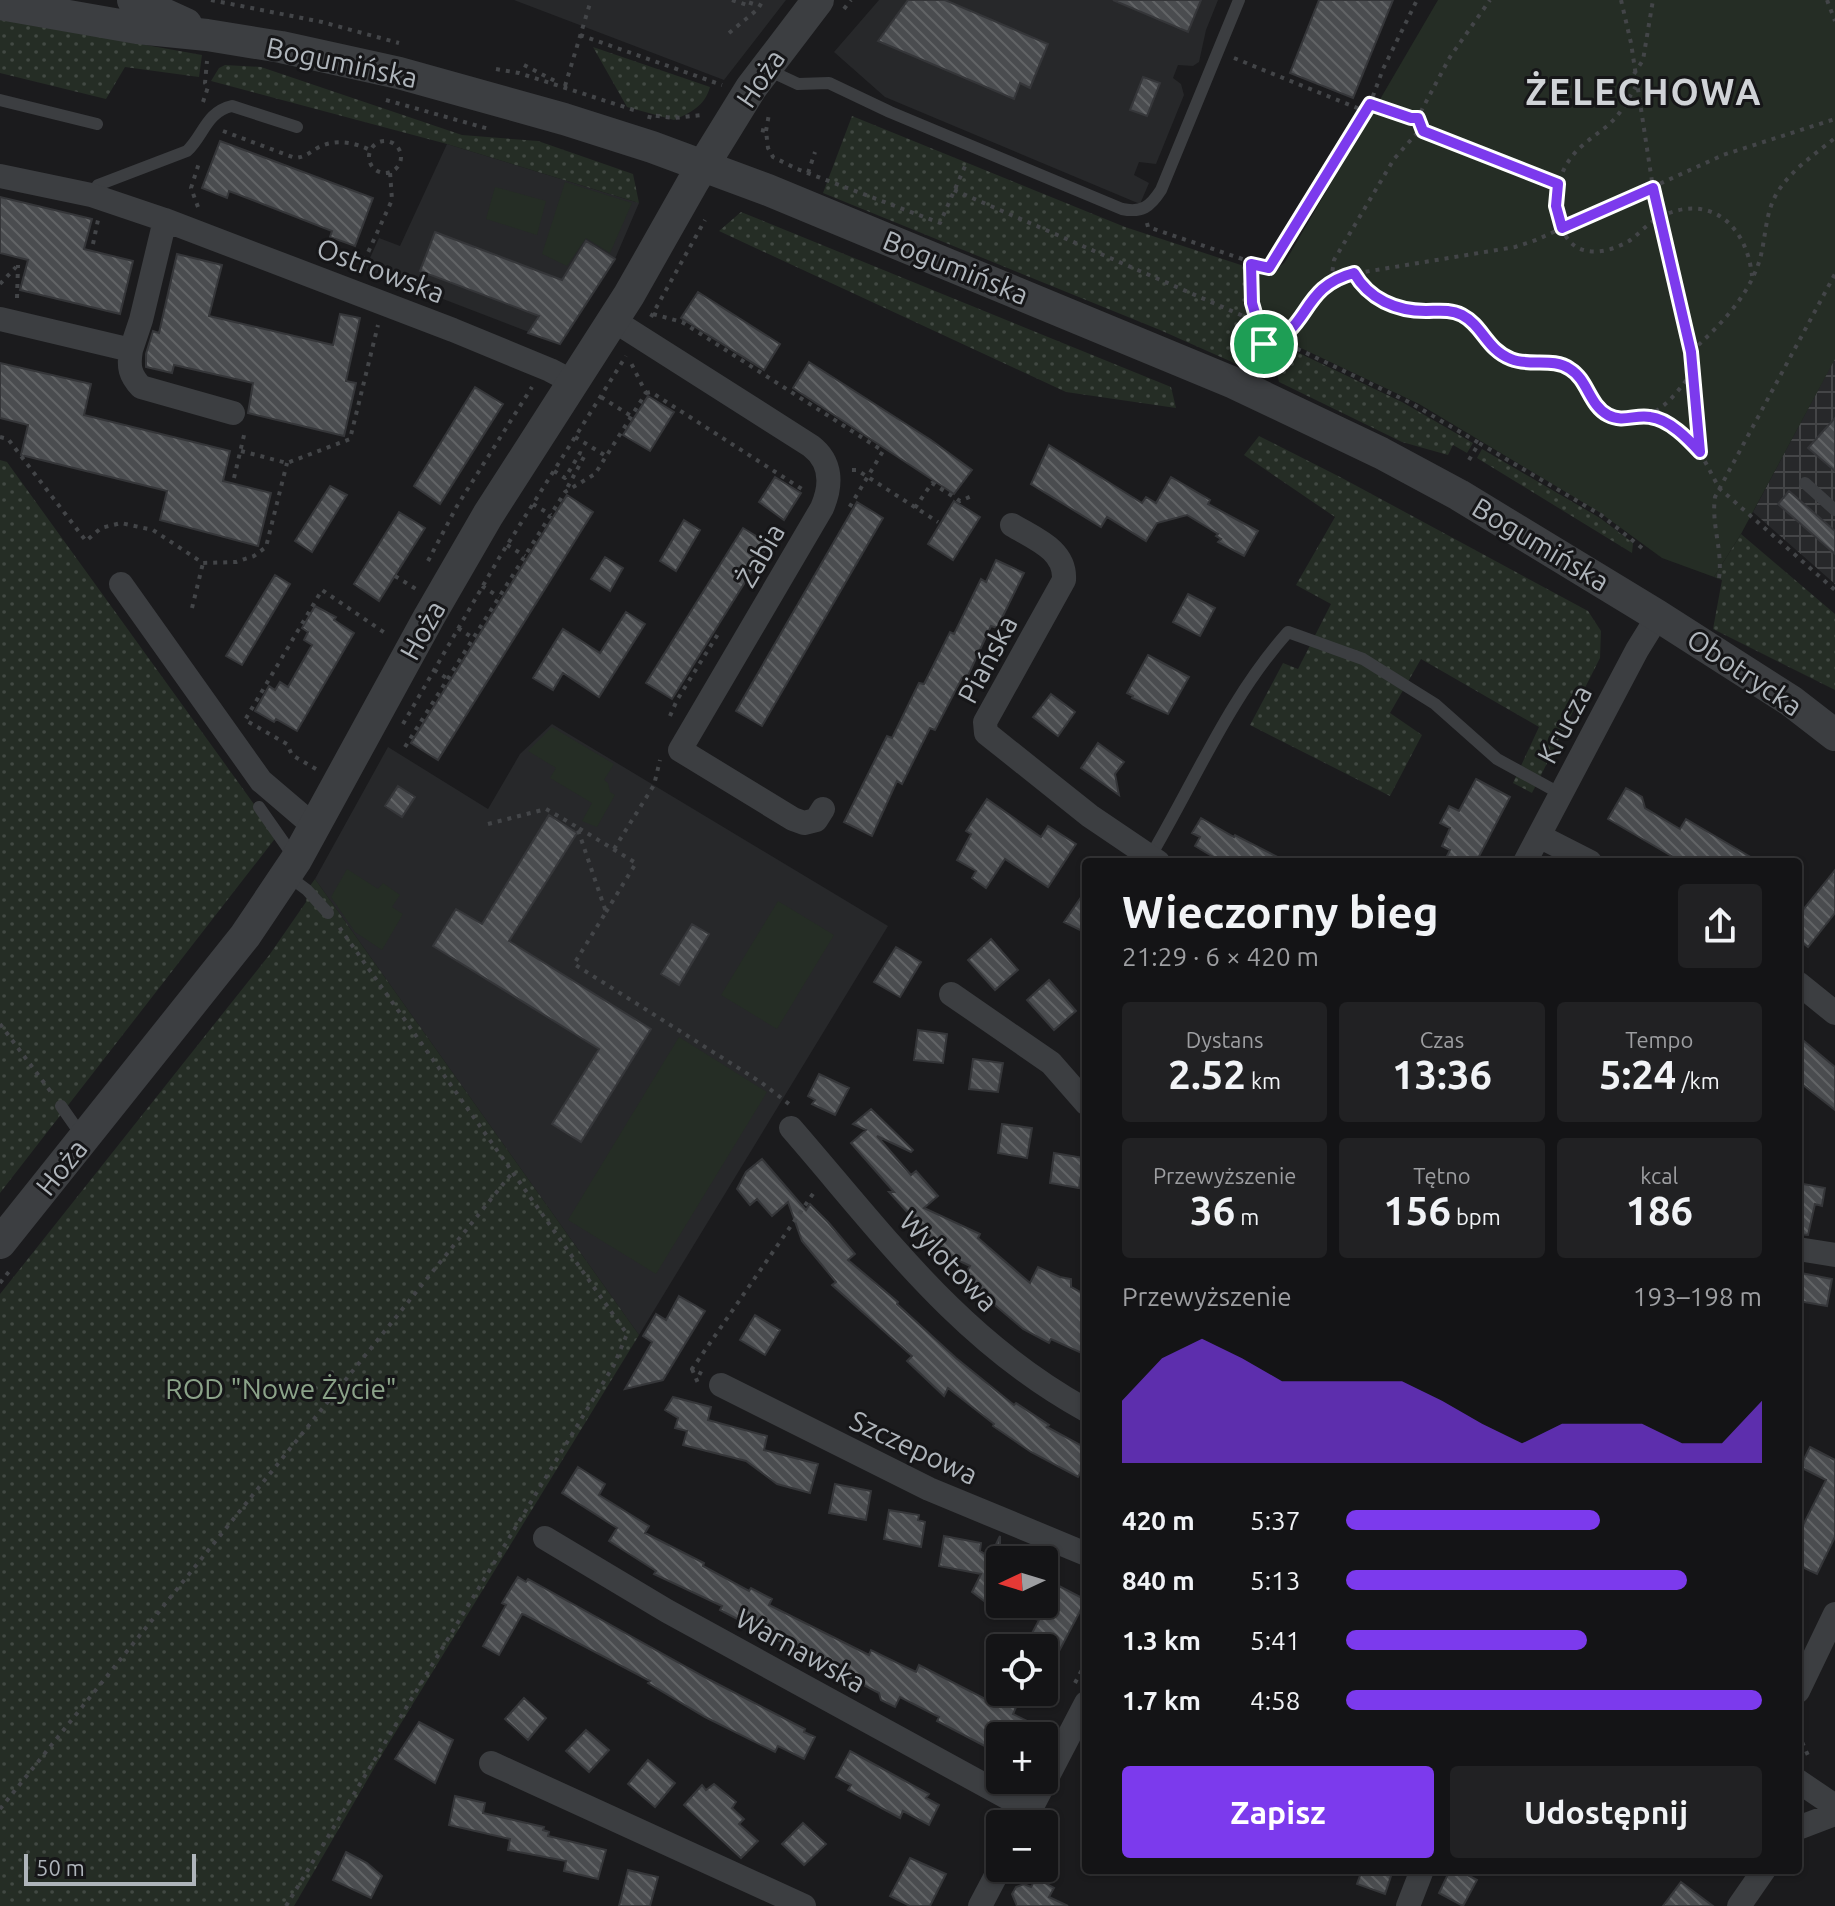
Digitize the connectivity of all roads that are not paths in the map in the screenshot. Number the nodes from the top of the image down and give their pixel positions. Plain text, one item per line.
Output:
1 (133, 0) edge
2 (818, 0) edge
3 (1239, 0) edge
4 (0, 4) edge
5 (207, 35) junction
6 (765, 68) junction
7 (0, 100) edge
8 (97, 124) dead end
9 (297, 127) dead end
10 (702, 166) junction
11 (0, 176) edge
12 (96, 204) junction
13 (165, 220) junction
14 (9, 316) edge
15 (613, 320) junction
16 (131, 350) junction
17 (587, 390) junction
18 (233, 413) dead end
19 (1805, 483) dead end
20 (1835, 510) edge
21 (1012, 525) dead end
22 (121, 584) dead end
23 (1658, 616) junction
24 (1833, 733) edge
25 (1561, 794) junction
26 (259, 807) dead end
27 (823, 809) dead end
28 (315, 827) junction
29 (1539, 836) junction
30 (1153, 858) edge
31 (1155, 858) edge
32 (1527, 858) edge
33 (1582, 858) edge
34 (291, 868) junction
35 (328, 913) road end
36 (1802, 986) edge
37 (951, 994) dead end
38 (1835, 1013) edge
39 (1082, 1098) edge
40 (61, 1106) road end
41 (791, 1128) dead end
42 (84, 1138) junction
43 (0, 1243) edge
44 (1802, 1250) edge
45 (1835, 1255) edge
46 (721, 1385) road end
47 (1082, 1407) edge
48 (545, 1538) dead end
49 (1082, 1552) edge
50 (1835, 1614) edge
51 (1802, 1683) edge
52 (1082, 1711) edge
53 (491, 1763) dead end
54 (1802, 1784) edge
55 (1835, 1806) edge
56 (1014, 1810) edge
57 (1030, 1810) edge
58 (1835, 1814) edge
59 (1802, 1826) edge
60 (1420, 1874) edge
61 (1761, 1874) edge
62 (993, 1882) edge
63 (804, 1906) edge
64 (980, 1906) edge
65 (1408, 1906) edge
66 (1739, 1906) edge

1 - 5 street, Bogumińska
2 - 6 street, Hoża
3 - 6 lane
4 - 5 street, Bogumińska
5 - 10 street, Bogumińska
6 - 10 street, Hoża
7 - 8 lane
9 - 12 lane
10 - 15 street, Hoża
10 - 23 street, Bogumińska
11 - 12 street, Ostrowska
12 - 13 street, Ostrowska
13 - 16 street
13 - 17 street, Ostrowska
14 - 16 street
15 - 17 street, Hoża
15 - 27 street, Żabia
16 - 18 street
17 - 28 street, Hoża
19 - 20 lane
21 - 30 street, Piańska
22 - 28 street
23 - 24 street, Obotrycka
23 - 25 street, Krucza
25 - 29 street, Krucza
25 - 31 lane
26 - 34 lane
28 - 34 street, Hoża
29 - 32 street, Krucza
29 - 33 street
34 - 35 lane
34 - 42 street, Hoża
36 - 38 street
37 - 39 street
40 - 42 lane
41 - 47 street, Wylotowa
42 - 43 street, Hoża
44 - 45 street
46 - 49 street, Szczepowa
48 - 56 street, Warnawska
50 - 51 street
52 - 57 street
53 - 63 street
54 - 55 street
58 - 59 street
60 - 65 street
61 - 66 street
62 - 64 street

